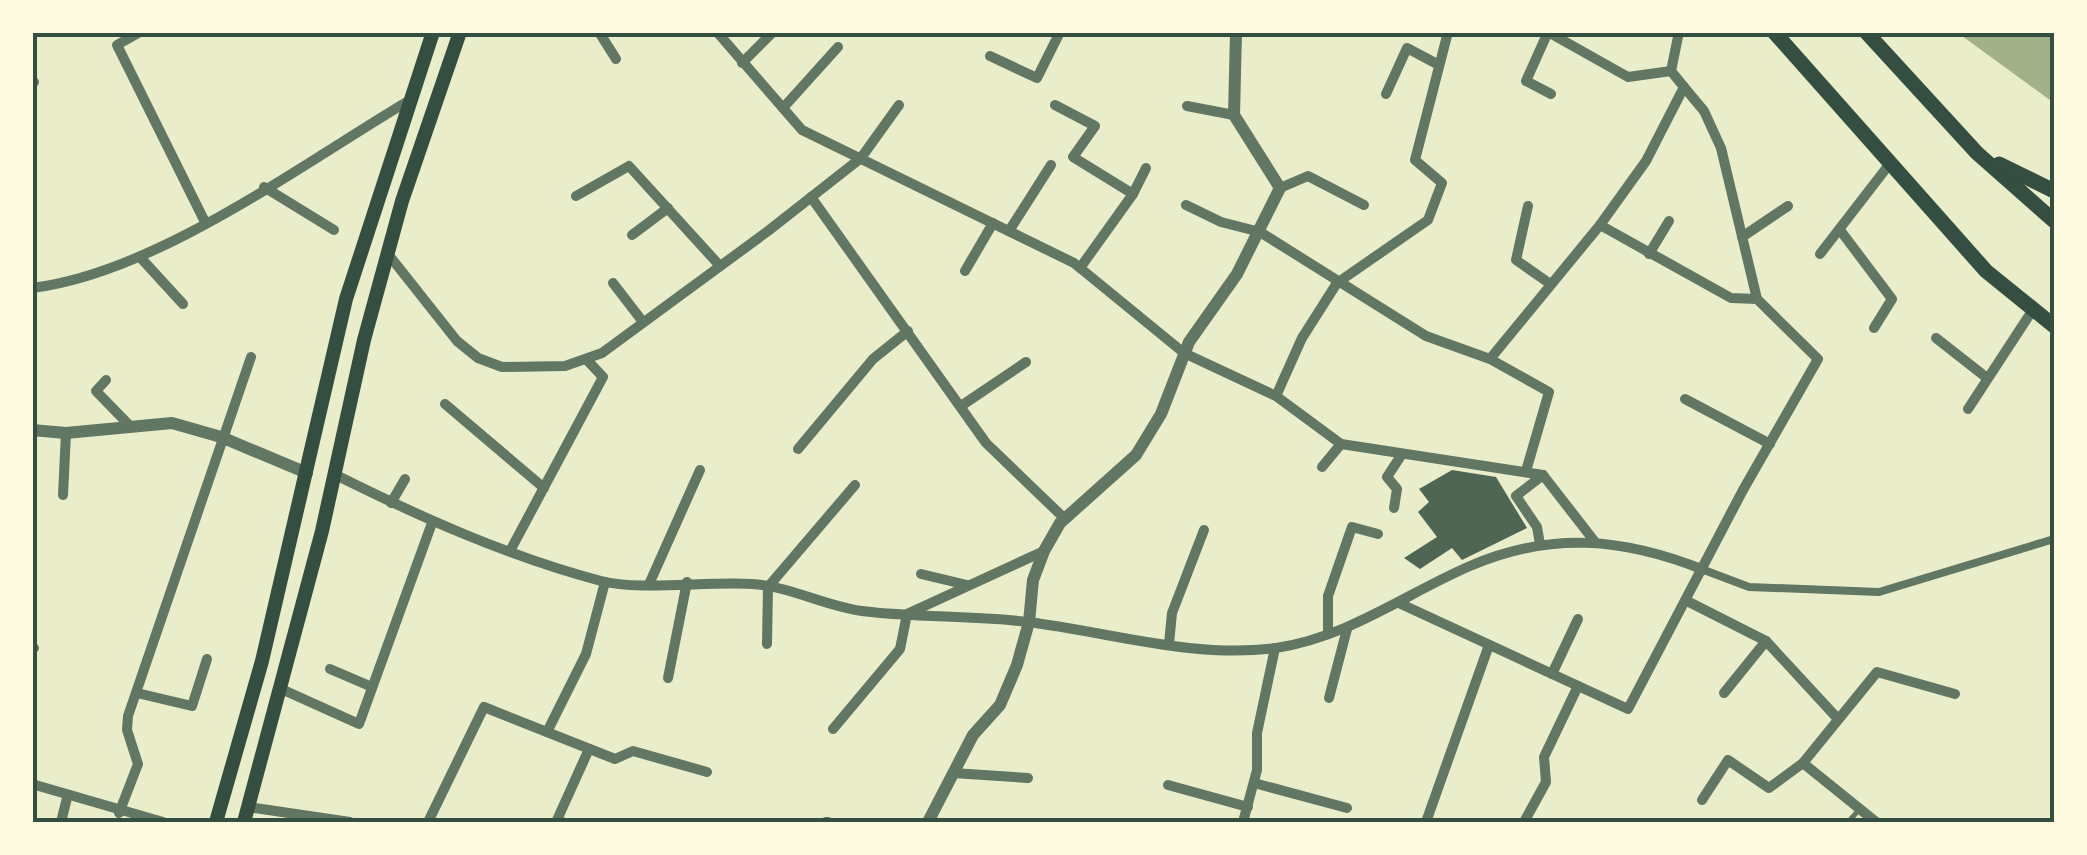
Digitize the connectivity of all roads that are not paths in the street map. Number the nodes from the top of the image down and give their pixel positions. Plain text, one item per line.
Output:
1 (140, 32) edge
2 (432, 32) edge
3 (460, 32) edge
4 (472, 32) edge
5 (497, 32) edge
6 (599, 32) edge
7 (717, 32) edge
8 (773, 32) edge
9 (1060, 32) edge
10 (1236, 32) edge
11 (1448, 32) edge
12 (1548, 32) edge
13 (1679, 32) edge
14 (1774, 32) edge
15 (1866, 32) edge
16 (838, 47) dead end
17 (990, 56) dead end
18 (616, 59) dead end
19 (742, 64) junction
20 (1439, 65) junction
21 (1671, 71) junction
22 (1684, 87) junction
23 (1386, 94) dead end
24 (1552, 94) dead end
25 (410, 100) junction
26 (1055, 105) dead end
27 (899, 106) dead end
28 (1186, 106) dead end
29 (783, 108) junction
30 (1234, 115) junction
31 (1977, 153) junction
32 (861, 158) junction
33 (1051, 164) dead end
34 (1888, 166) junction
35 (1146, 168) dead end
36 (264, 187) junction
37 (1280, 188) junction
38 (2054, 192) edge
39 (1133, 194) junction
40 (576, 196) dead end
41 (812, 197) junction
42 (1364, 205) dead end
43 (1186, 206) dead end
44 (1528, 206) dead end
45 (1788, 206) dead end
46 (668, 208) junction
47 (1669, 221) dead end
48 (2054, 221) edge
49 (206, 222) junction
50 (993, 223) junction
51 (1600, 225) junction
52 (334, 230) dead end
53 (1840, 230) junction
54 (1009, 231) junction
55 (1260, 232) junction
56 (632, 234) dead end
57 (1742, 238) junction
58 (388, 254) junction
59 (1649, 254) junction
60 (1820, 254) dead end
61 (140, 257) junction
62 (720, 266) junction
63 (1080, 268) junction
64 (965, 272) dead end
65 (613, 283) dead end
66 (1337, 283) junction
67 (1550, 283) junction
68 (32, 288) edge
69 (1757, 299) junction
70 (183, 304) dead end
71 (2032, 312) junction
72 (643, 322) junction
73 (2054, 326) edge
74 (1874, 328) dead end
75 (908, 331) junction
76 (1936, 338) dead end
77 (1184, 353) junction
78 (251, 358) dead end
79 (586, 358) junction
80 (1490, 358) junction
81 (1026, 362) dead end
82 (1987, 378) junction
83 (106, 380) dead end
84 (1276, 396) junction
85 (1685, 399) dead end
86 (445, 404) dead end
87 (960, 406) junction
88 (1968, 409) dead end
89 (131, 427) junction
90 (32, 430) edge
91 (66, 432) junction
92 (221, 436) junction
93 (1342, 444) junction
94 (1770, 444) junction
95 (798, 450) dead end
96 (1402, 454) junction
97 (1322, 467) dead end
98 (700, 470) dead end
99 (1526, 471) junction
100 (307, 473) junction
101 (334, 474) junction
102 (1543, 475) junction
103 (405, 479) dead end
104 (855, 485) dead end
105 (544, 488) junction
106 (63, 495) dead end
107 (391, 503) junction
108 (1394, 508) dead end
109 (1065, 519) junction
110 (432, 523) junction
111 (1204, 530) dead end
112 (1378, 534) dead end
113 (2054, 539) edge
114 (1595, 542) junction
115 (1540, 544) junction
116 (1044, 550) junction
117 (510, 552) junction
118 (1704, 570) junction
119 (920, 574) dead end
120 (605, 582) junction
121 (650, 582) junction
122 (687, 582) junction
123 (968, 585) junction
124 (768, 587) junction
125 (1687, 600) junction
126 (1400, 604) junction
127 (907, 614) junction
128 (1578, 620) dead end
129 (1029, 622) junction
130 (1348, 628) junction
131 (1328, 634) junction
132 (1766, 641) junction
133 (767, 644) dead end
134 (1170, 644) junction
135 (1489, 645) junction
136 (1276, 648) junction
137 (206, 658) dead end
138 (330, 670) dead end
139 (1552, 674) junction
140 (668, 678) dead end
141 (1578, 686) junction
142 (280, 688) junction
143 (372, 688) junction
144 (137, 693) junction
145 (1724, 693) dead end
146 (1955, 694) dead end
147 (1329, 698) dead end
148 (1838, 719) junction
149 (832, 729) dead end
150 (547, 732) junction
151 (588, 749) junction
152 (1804, 763) junction
153 (707, 772) dead end
154 (954, 774) junction
155 (1028, 778) dead end
156 (1254, 783) junction
157 (32, 784) edge
158 (1168, 785) dead end
159 (67, 798) junction
160 (1702, 800) dead end
161 (1248, 806) junction
162 (1348, 808) dead end
163 (1859, 810) junction
164 (119, 813) junction
165 (246, 815) edge
166 (324, 821) edge
167 (1245, 821) edge
168 (62, 822) edge
169 (163, 822) edge
170 (216, 822) edge
171 (350, 822) edge
172 (428, 822) edge
173 (562, 822) edge
174 (928, 822) edge
175 (1426, 822) edge
176 (1524, 822) edge
177 (1848, 822) edge
178 (1876, 822) edge

1 - 49 street
2 - 25 main road
3 - 58 main road
4 - 5 street
6 - 18 street
7 - 19 street
8 - 19 street
9 - 17 street
10 - 30 street
11 - 20 street
12 - 21 street
12 - 24 street
13 - 21 street
14 - 34 main road
15 - 31 main road
16 - 29 street
19 - 29 street
20 - 23 street
20 - 66 street
21 - 22 street
22 - 51 street
22 - 57 street
25 - 36 street
25 - 100 main road
26 - 39 street
27 - 32 street
28 - 30 street
29 - 32 street
30 - 37 street
31 - 38 main road
31 - 48 main road
32 - 41 street
32 - 50 street
33 - 54 street
34 - 53 street
34 - 71 main road
35 - 39 street
36 - 49 street
36 - 52 street
37 - 42 street
37 - 55 street
39 - 63 street
40 - 46 street
41 - 62 street
41 - 75 street
43 - 55 street
44 - 67 street
45 - 57 street
46 - 56 street
46 - 62 street
47 - 59 street
49 - 61 street
50 - 54 street
50 - 64 street
51 - 59 street
51 - 67 street
53 - 60 street
53 - 74 street
54 - 63 street
55 - 66 street
55 - 77 street
57 - 69 street
58 - 79 street
58 - 101 main road
59 - 69 street
61 - 68 street
61 - 70 street
62 - 72 street
63 - 77 street
65 - 72 street
66 - 80 street
66 - 84 street
67 - 80 street
69 - 94 street
71 - 73 main road
71 - 82 street
72 - 79 street
75 - 87 street
75 - 95 street
76 - 82 street
77 - 84 street
77 - 109 street
78 - 92 street
79 - 105 street
80 - 99 street
81 - 87 street
82 - 88 street
83 - 89 street
84 - 93 street
85 - 94 street
86 - 105 street
87 - 109 street
89 - 91 street
89 - 92 street
90 - 91 street
91 - 106 street
92 - 100 street
92 - 144 street
93 - 96 street
93 - 97 street
94 - 118 street
96 - 99 street
96 - 108 street
98 - 121 street
99 - 102 street
100 - 170 main road
101 - 107 street
101 - 142 main road
102 - 114 street
102 - 115 street
103 - 107 street
104 - 124 street
105 - 117 street
107 - 110 street
109 - 116 street
110 - 117 street
110 - 143 street
111 - 134 street
112 - 131 street
113 - 118 street
114 - 115 street
114 - 118 street
115 - 126 street
116 - 123 street
116 - 129 street
117 - 120 street
118 - 125 street
119 - 123 street
120 - 121 street
120 - 150 street
121 - 122 street
122 - 124 street
122 - 140 street
123 - 127 street
124 - 127 street
124 - 133 street
125 - 132 street
125 - 141 street
126 - 130 street
126 - 135 street
127 - 129 street
127 - 149 street
128 - 139 street
129 - 134 street
129 - 154 street
130 - 131 street
130 - 147 street
131 - 136 street
132 - 145 street
132 - 148 street
134 - 136 street
135 - 139 street
135 - 175 street
136 - 156 street
137 - 144 street
138 - 143 street
139 - 141 street
141 - 176 street
142 - 143 street
142 - 165 main road
144 - 164 street
146 - 148 street
148 - 152 street
150 - 151 street
150 - 172 street
151 - 153 street
151 - 173 street
152 - 160 street
152 - 163 street
154 - 155 street
154 - 174 street
156 - 161 street
156 - 162 street
157 - 159 street
158 - 161 street
159 - 164 street
159 - 168 street
161 - 167 street
163 - 177 lane
163 - 178 street
164 - 169 street
165 - 166 street
166 - 171 street

